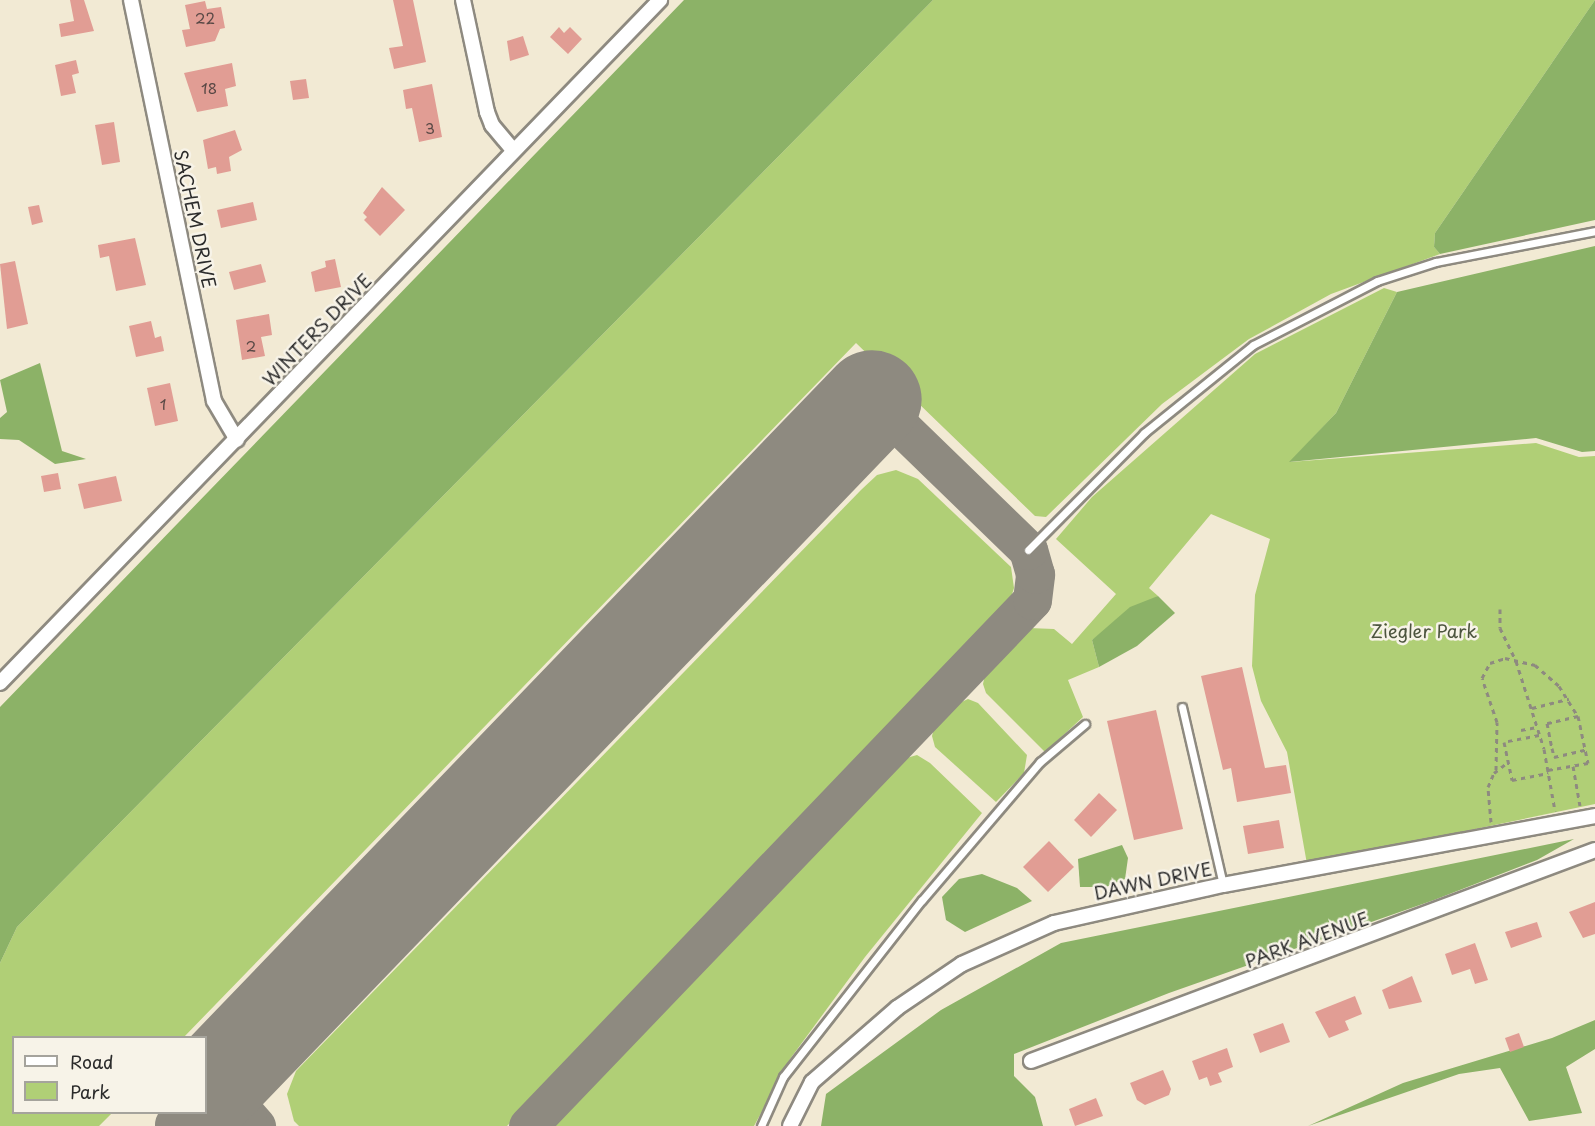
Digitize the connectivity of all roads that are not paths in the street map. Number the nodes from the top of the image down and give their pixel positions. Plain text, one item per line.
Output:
1 (131, 0) edge
2 (463, 0) edge
3 (660, 0) edge
4 (513, 150) junction
5 (1595, 231) edge
6 (237, 440) junction
7 (1028, 550) dead end
8 (0, 683) edge
9 (1182, 707) dead end
10 (1085, 724) dead end
11 (1589, 817) edge
12 (1595, 850) edge
13 (1223, 885) junction
14 (1031, 1062) dead end
15 (761, 1126) edge
16 (790, 1126) edge

1 - 6 street, SACHEM DRIVE
2 - 4 street
3 - 4 street, WINTERS DRIVE
4 - 6 street, WINTERS DRIVE
5 - 7 lane
6 - 8 street, WINTERS DRIVE
9 - 13 lane
10 - 15 lane
11 - 13 street, DAWN DRIVE
12 - 14 street, PARK AVENUE
13 - 16 street, DAWN DRIVE

